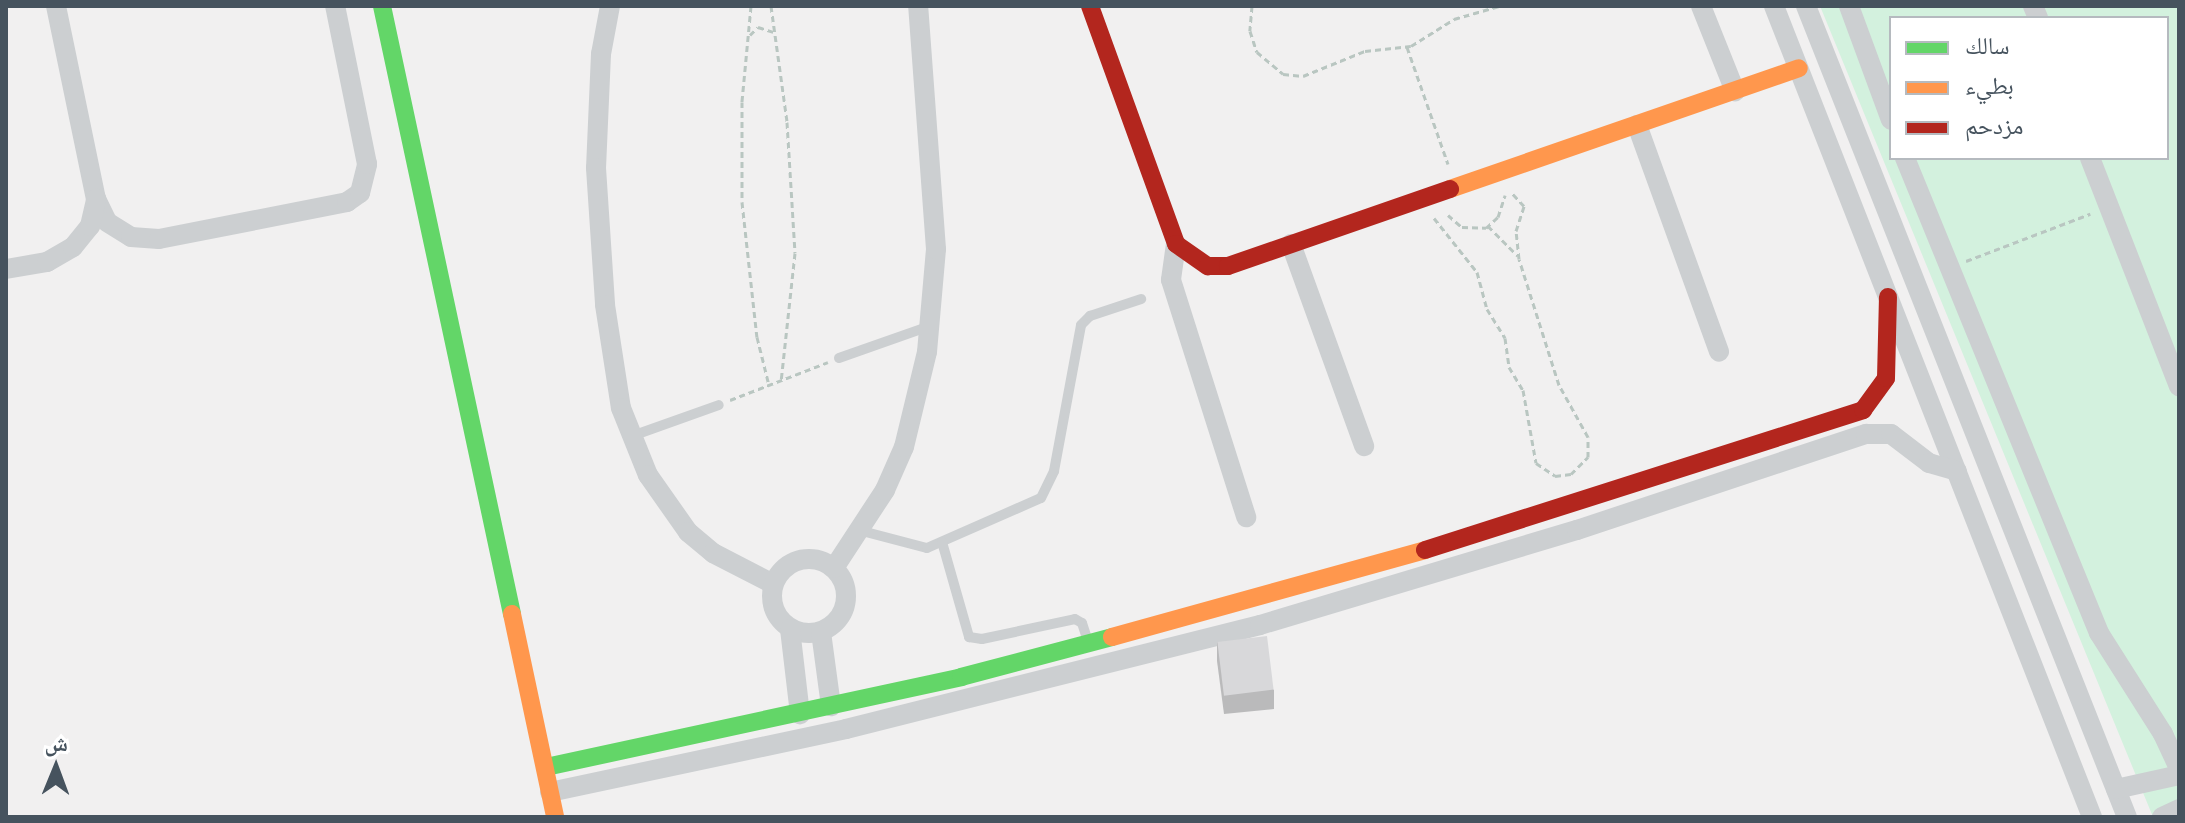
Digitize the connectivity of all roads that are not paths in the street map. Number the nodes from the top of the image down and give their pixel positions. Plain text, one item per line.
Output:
1 (56, 6) edge
2 (335, 6) edge
3 (382, 6) edge
4 (610, 6) edge
5 (918, 6) edge
6 (1090, 6) edge
7 (1701, 6) edge
8 (1774, 6) edge
9 (1806, 6) edge
10 (1849, 6) edge
11 (1799, 68) junction
12 (1735, 91) junction
13 (1889, 115) edge
14 (1637, 125) junction
15 (1906, 160) edge
16 (2091, 160) edge
17 (96, 199) junction
18 (1176, 244) junction
19 (1291, 244) junction
20 (6, 269) edge
21 (1888, 297) junction
22 (1141, 299) dead end
23 (930, 326) junction
24 (1719, 352) dead end
25 (839, 358) road end
26 (2179, 386) edge
27 (719, 405) road end
28 (630, 437) junction
29 (1364, 446) dead end
30 (1957, 471) junction
31 (1246, 517) dead end
32 (862, 531) junction
33 (942, 542) junction
34 (834, 568) junction
35 (773, 584) junction
36 (790, 629) junction
37 (821, 632) junction
38 (1093, 642) junction
39 (1104, 664) junction
40 (831, 706) junction
41 (800, 714) junction
42 (546, 767) junction
43 (2179, 772) edge
44 (2116, 789) junction
45 (550, 792) junction
46 (2179, 809) edge
47 (555, 817) edge
48 (2092, 817) edge
49 (2127, 817) edge
50 (2162, 817) edge

1 - 17 street
2 - 17 street
3 - 42 street
4 - 28 street
5 - 23 street
6 - 18 street
7 - 12 street
8 - 11 street
9 - 44 street
10 - 13 street
11 - 12 street
11 - 21 street
12 - 14 street
14 - 19 street
14 - 24 street
15 - 43 street
16 - 26 street
17 - 20 street
18 - 19 street
18 - 31 street
19 - 29 street
21 - 30 street
21 - 38 street
22 - 33 lane
23 - 25 lane
23 - 32 street
27 - 28 lane
28 - 35 street
30 - 39 street
30 - 48 street
32 - 33 lane
32 - 34 street
33 - 38 lane
34 - 35 street
34 - 37 street
35 - 36 street
36 - 37 street
36 - 41 street
37 - 40 street
38 - 39 street
38 - 40 street
39 - 45 street
40 - 41 street
41 - 42 street
42 - 45 street
43 - 44 street
44 - 49 street
45 - 47 street
46 - 50 street

